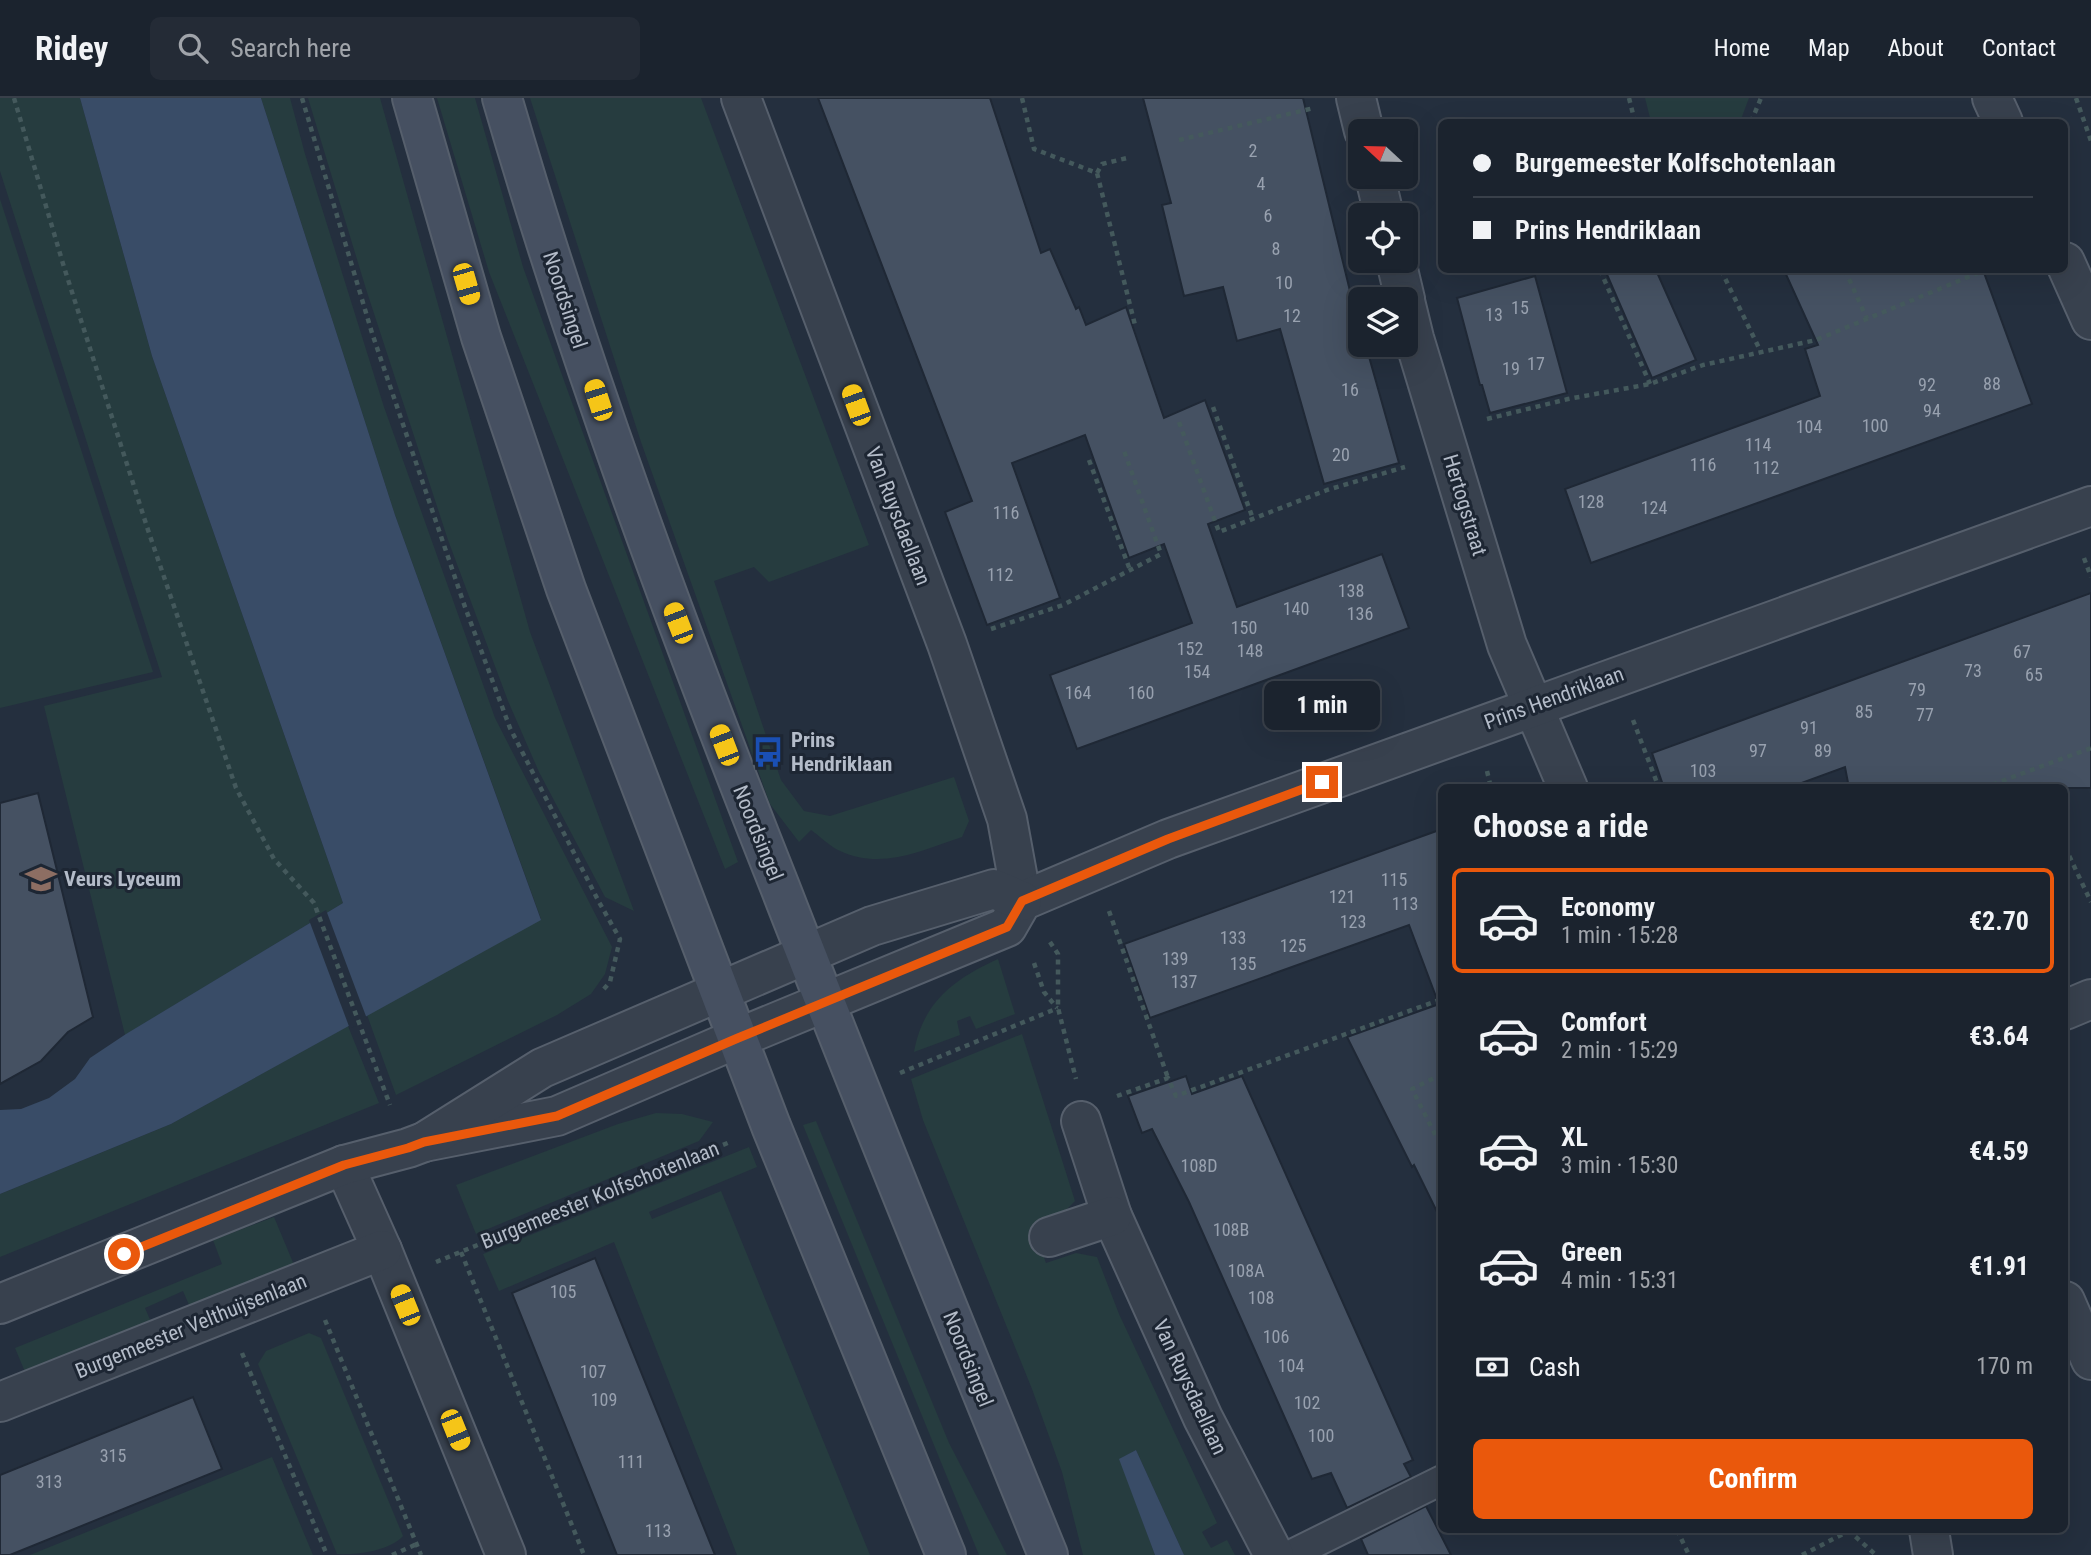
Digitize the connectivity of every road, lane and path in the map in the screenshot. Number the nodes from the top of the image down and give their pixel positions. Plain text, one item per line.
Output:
1 (14, 98) edge
2 (302, 98) edge
3 (412, 98) edge
4 (502, 98) edge
5 (741, 98) edge
6 (1022, 98) edge
7 (1629, 98) edge
8 (1761, 98) edge
9 (1992, 98) edge
10 (2076, 98) edge
11 (1342, 101) edge
12 (1355, 119) edge
13 (1634, 119) edge
14 (1752, 119) edge
15 (2002, 119) edge
16 (1179, 140) dead end
17 (2091, 141) edge
18 (1127, 158) dead end
19 (1097, 173) junction
20 (2068, 269) edge
21 (1601, 273) edge
22 (1722, 273) edge
23 (1846, 273) edge
24 (1978, 273) edge
25 (1867, 319) junction
26 (2091, 320) edge
27 (1135, 325) dead end
28 (1418, 345) edge
29 (1761, 352) junction
30 (1650, 384) junction
31 (1213, 407) dead end
32 (1179, 422) dead end
33 (1446, 442) junction
34 (1123, 448) dead end
35 (1089, 460) dead end
36 (2091, 506) edge
37 (1253, 519) junction
38 (1130, 570) junction
39 (947, 644) junction
40 (1616, 676) junction
41 (1533, 706) junction
42 (2091, 748) edge
43 (1566, 784) edge
44 (1657, 784) edge
45 (1994, 784) edge
46 (2068, 853) edge
47 (1094, 871) junction
48 (1022, 901) junction
49 (2091, 902) edge
50 (806, 955) junction
51 (610, 982) dead end
52 (720, 992) junction
53 (2091, 999) edge
54 (1438, 1000) edge
55 (825, 1002) junction
56 (2068, 1009) edge
57 (738, 1038) junction
58 (1438, 1076) edge
59 (1168, 1079) junction
60 (859, 1090) junction
61 (1082, 1114) junction
62 (771, 1125) junction
63 (1438, 1139) edge
64 (416, 1145) junction
65 (344, 1165) junction
66 (1112, 1216) junction
67 (1049, 1237) dead end
68 (461, 1252) junction
69 (388, 1265) junction
70 (308, 1279) junction
71 (0, 1304) edge
72 (2068, 1308) edge
73 (242, 1351) dead end
74 (2091, 1360) edge
75 (0, 1402) edge
76 (1438, 1482) edge
77 (1678, 1533) edge
78 (1842, 1533) edge
79 (1851, 1533) edge
80 (1929, 1533) edge
81 (417, 1544) junction
82 (327, 1555) edge
83 (392, 1555) edge
84 (421, 1555) edge
85 (506, 1555) edge
86 (584, 1555) edge
87 (946, 1555) edge
88 (1048, 1555) edge
89 (1274, 1555) edge
90 (1290, 1555) edge
91 (1689, 1555) edge
92 (1802, 1555) edge
93 (1876, 1555) edge
94 (1933, 1555) edge

1 - 64 path
2 - 51 path
3 - 52 main road
4 - 50 main road, Noordsingel
5 - 39 street, Van Ruysdaellaan
6 - 19 path
7 - 13 path
8 - 14 path
9 - 15 street
10 - 17 path
11 - 12 street
11 - 16 path
18 - 19 path
19 - 27 path
20 - 26 street
21 - 30 path
22 - 29 path
23 - 25 path
24 - 25 path
25 - 29 path
28 - 33 street, Hertogstraat
29 - 30 path
30 - 33 path
31 - 37 path
32 - 37 path
33 - 37 path
33 - 41 street, Hertogstraat
34 - 38 path
35 - 38 path
36 - 40 street, Prins Hendriklaan
38 - 39 path
39 - 48 street, Van Ruysdaellaan
40 - 41 street, Prins Hendriklaan
40 - 44 path
41 - 43 street, Hertogstraat
41 - 47 street, Prins Hendriklaan
42 - 45 path
46 - 49 path
47 - 48 street, Prins Hendriklaan
47 - 59 path
48 - 50 street
48 - 55 street
50 - 52 street
50 - 55 main road, Noordsingel
52 - 57 main road
52 - 64 street
53 - 56 street
54 - 59 path
55 - 57 street
55 - 60 main road, Noordsingel
57 - 62 main road
57 - 64 street
58 - 63 path
59 - 61 path
60 - 61 path
60 - 88 main road, Noordsingel
61 - 66 street, Van Ruysdaellaan
62 - 68 path, Burgemeester Kolfschotenlaan
62 - 87 main road
64 - 65 street
65 - 69 street
65 - 71 street
66 - 67 street
66 - 89 street, Van Ruysdaellaan
68 - 69 path, Burgemeester Kolfschotenlaan
68 - 86 path
69 - 70 street, Burgemeester Velthuijsenlaan
69 - 85 street
70 - 75 street, Burgemeester Velthuijsenlaan
70 - 81 path
72 - 74 street
73 - 82 path
76 - 90 lane
77 - 91 path
78 - 92 path
79 - 93 path
80 - 94 street
81 - 83 path
81 - 84 path

